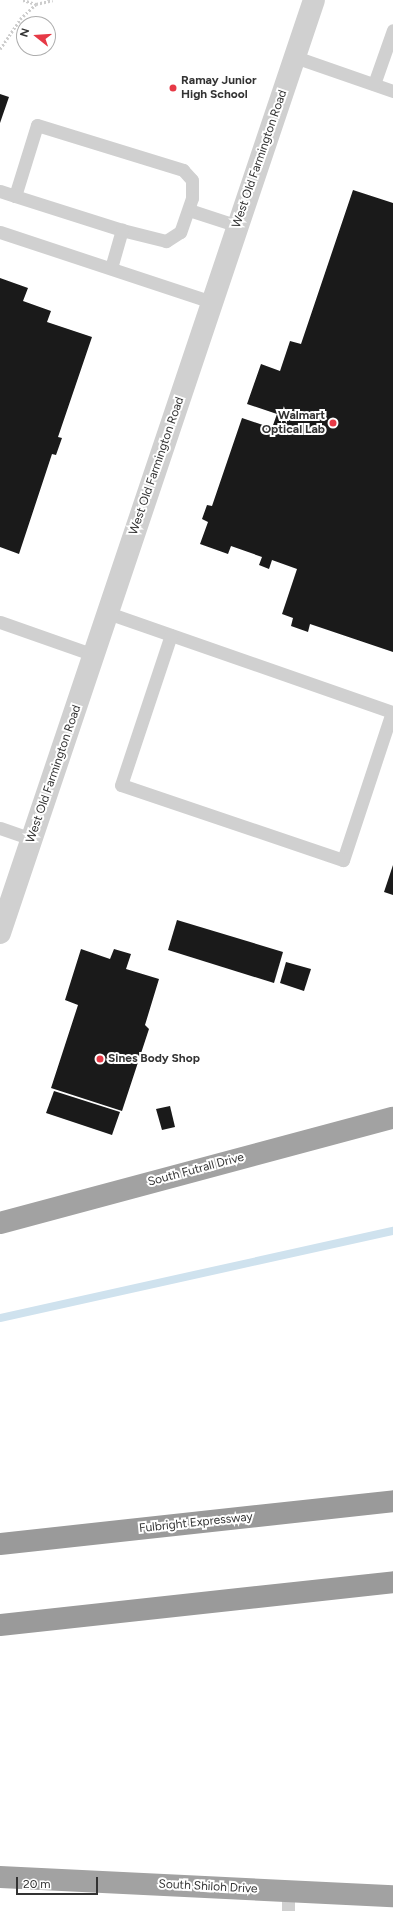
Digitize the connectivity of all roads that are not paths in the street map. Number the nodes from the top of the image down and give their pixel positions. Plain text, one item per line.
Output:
1 (314, 0) edge
2 (393, 30) edge
3 (295, 57) junction
4 (374, 84) junction
5 (393, 91) edge
6 (0, 191) edge
7 (15, 196) junction
8 (189, 210) junction
9 (238, 226) junction
10 (122, 230) junction
11 (0, 232) edge
12 (111, 268) junction
13 (212, 302) junction
14 (108, 613) junction
15 (0, 622) edge
16 (171, 635) junction
17 (94, 656) junction
18 (0, 828) edge
19 (32, 839) junction
20 (1, 929) edge
21 (393, 1118) edge
22 (0, 1223) edge
23 (393, 1501) edge
24 (0, 1544) edge
25 (393, 1582) edge
26 (0, 1625) edge
27 (0, 1876) edge
28 (393, 1896) edge
29 (288, 1901) edge

1 - 3 street, West Old Farmington Road
2 - 4 lane
3 - 4 lane
3 - 9 street, West Old Farmington Road
4 - 5 lane
6 - 7 lane
7 - 8 lane
7 - 10 lane
8 - 9 lane
8 - 10 lane
9 - 13 street, West Old Farmington Road
10 - 12 lane
11 - 12 lane
12 - 13 lane
13 - 14 street, West Old Farmington Road
14 - 16 lane
14 - 17 street, West Old Farmington Road
15 - 17 lane
16 - 16 lane
17 - 19 street, West Old Farmington Road
18 - 19 lane
19 - 20 street, West Old Farmington Road
21 - 22 highway, South Futrall Drive
23 - 24 highway, Fulbright Expressway
25 - 26 highway
27 - 29 highway, South Shiloh Drive
28 - 29 highway, South Shiloh Drive

